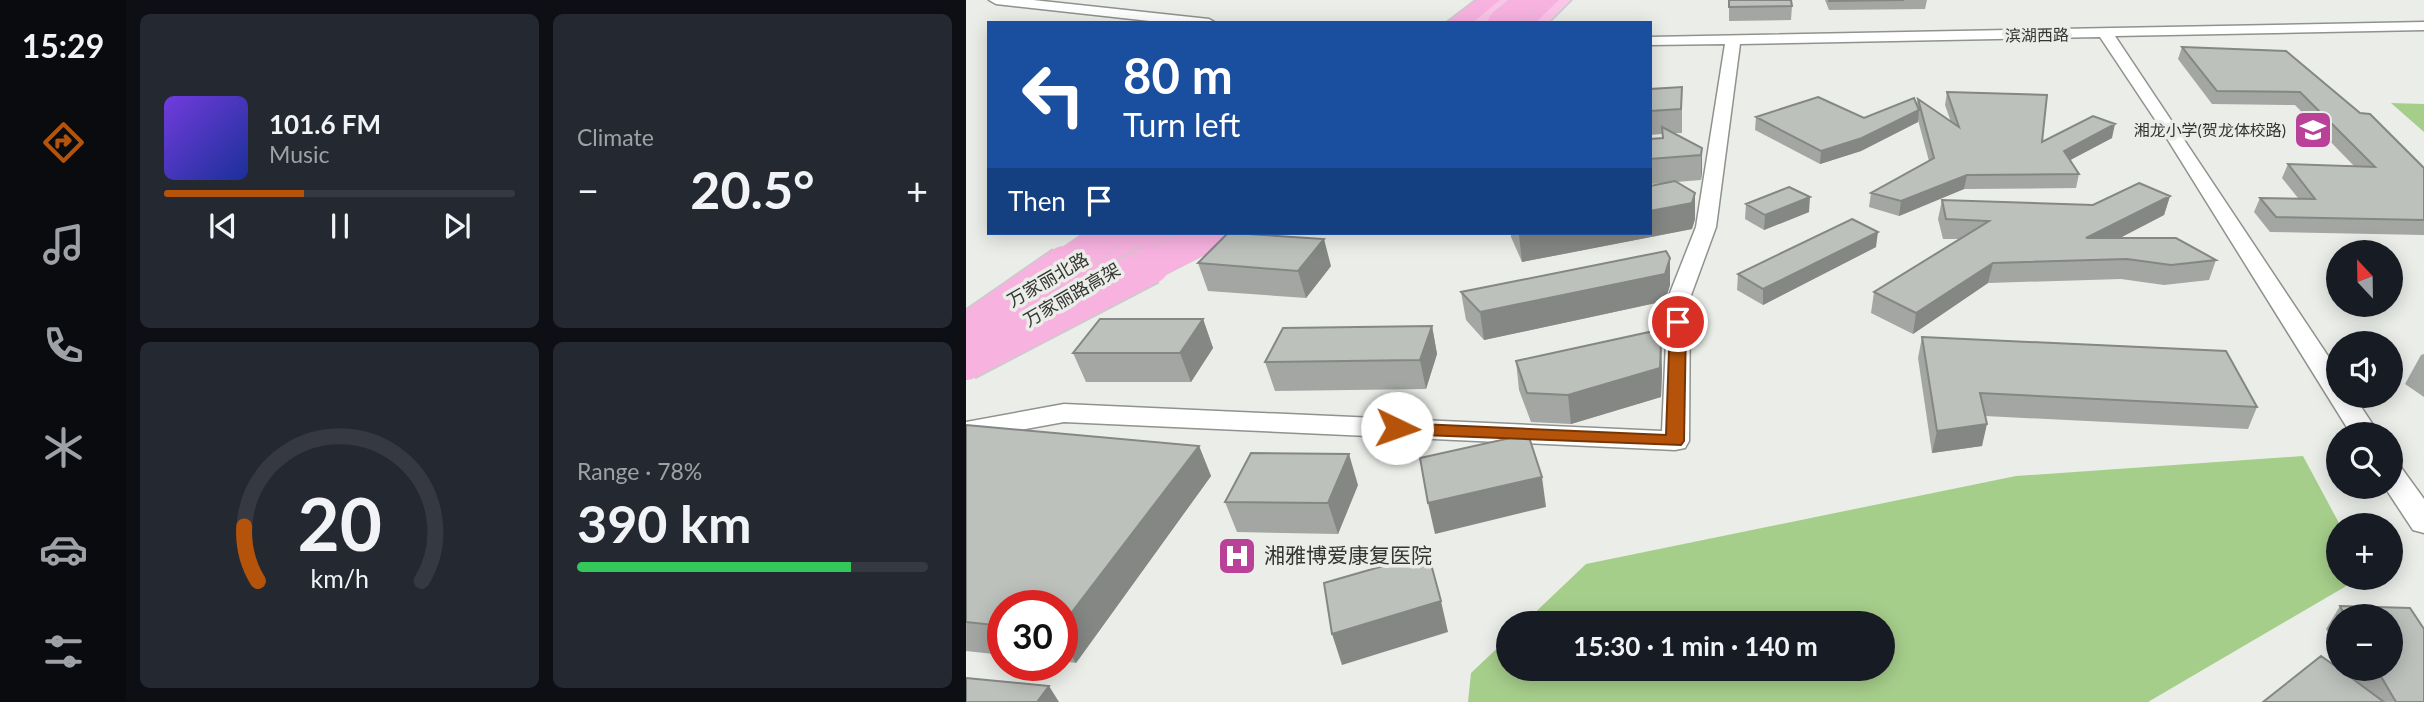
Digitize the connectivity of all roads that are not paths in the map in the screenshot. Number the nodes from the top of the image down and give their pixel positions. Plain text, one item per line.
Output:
1 (996, 0) edge
2 (1471, 0) edge
3 (1490, 0) edge
4 (1510, 0) edge
5 (1528, 0) edge
6 (1549, 0) edge
7 (1561, 0) edge
8 (1567, 0) edge
9 (1190, 21) edge
10 (1445, 21) edge
11 (1460, 21) edge
12 (1482, 21) edge
13 (1502, 21) edge
14 (1524, 21) edge
15 (1537, 21) edge
16 (1548, 21) edge
17 (2424, 26) edge
18 (2105, 33) junction
19 (1733, 40) junction
20 (1652, 41) edge
21 (1108, 235) edge
22 (1126, 235) edge
23 (1146, 235) edge
24 (1175, 235) edge
25 (1196, 235) edge
26 (1209, 235) edge
27 (966, 328) edge
28 (966, 333) edge
29 (966, 340) edge
30 (966, 359) edge
31 (2326, 372) edge
32 (966, 375) edge
33 (966, 431) edge
34 (2403, 492) edge
35 (2424, 522) edge

1 - 9 street
2 - 10 highway
3 - 11 highway
4 - 12 main road
5 - 13 highway, bridge
6 - 14 highway
7 - 15 main road
8 - 16 highway
17 - 18 street, 滨湖西路
18 - 19 street, 滨湖西路
18 - 31 street
19 - 20 street, 滨湖西路
19 - 33 street
21 - 28 highway, bridge
22 - 27 main road, 万家丽北路
23 - 29 highway, 万家丽路高架
24 - 30 highway, 万家丽路高架, bridge
25 - 32 main road
26 - 30 highway, bridge
34 - 35 street

